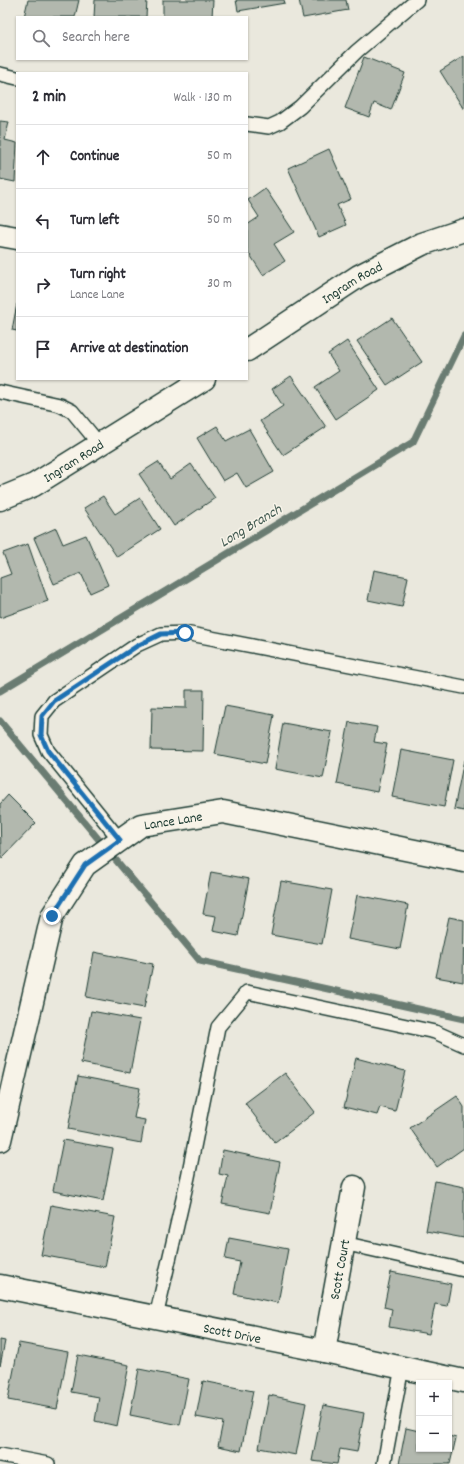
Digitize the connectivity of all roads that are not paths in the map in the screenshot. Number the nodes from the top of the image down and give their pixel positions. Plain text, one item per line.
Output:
1 (417, 0) edge
2 (0, 74) edge
3 (16, 78) edge
4 (248, 124) edge
5 (464, 230) edge
6 (0, 235) edge
7 (16, 238) edge
8 (250, 343) edge
9 (202, 380) edge
10 (0, 392) edge
11 (100, 445) junction
12 (0, 499) edge
13 (464, 687) edge
14 (120, 840) junction
15 (464, 861) edge
16 (464, 1044) edge
17 (0, 1140) edge
18 (354, 1187) dead end
19 (343, 1243) junction
20 (464, 1270) edge
21 (0, 1286) edge
22 (156, 1317) junction
23 (324, 1351) junction
24 (402, 1368) junction
25 (464, 1381) edge
26 (0, 1454) edge
27 (48, 1464) edge
28 (384, 1464) edge

1 - 4 lane
2 - 3 lane
5 - 8 street, Ingram Road
6 - 7 street
9 - 11 street, Ingram Road
10 - 11 lane
11 - 12 street, Ingram Road
13 - 14 lane
14 - 15 street, Lance Lane
14 - 17 street, Lance Lane
16 - 22 lane
18 - 19 street, Scott Court
19 - 20 lane
19 - 23 street, Scott Court
21 - 22 street, Scott Drive
22 - 23 street, Scott Drive
23 - 24 street, Scott Drive
24 - 25 street, Scott Drive
24 - 28 lane
26 - 27 lane

